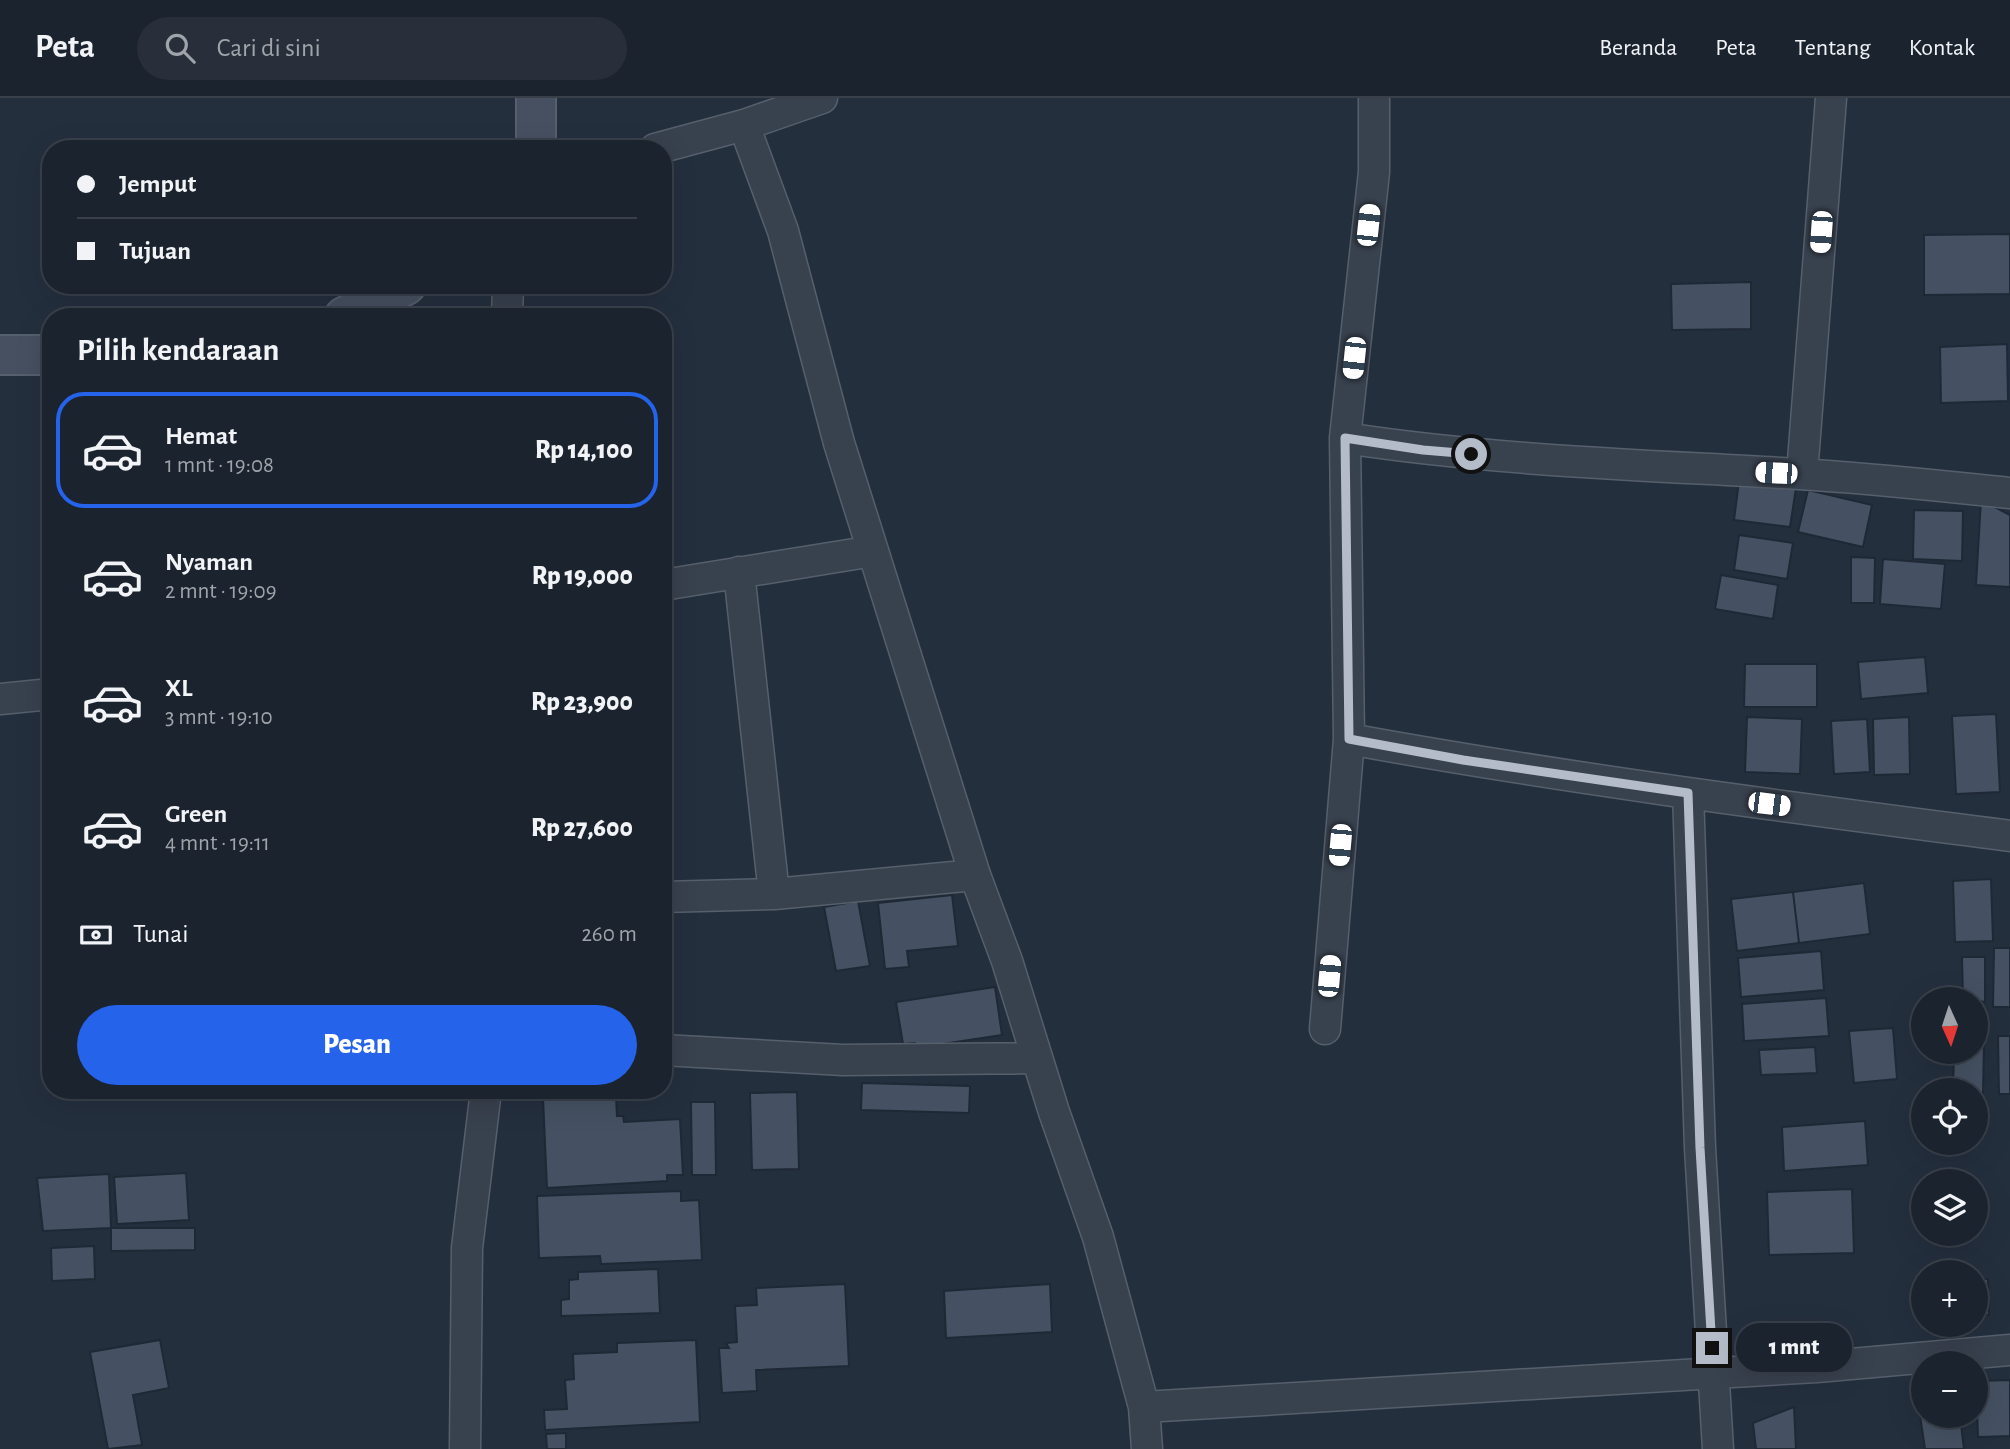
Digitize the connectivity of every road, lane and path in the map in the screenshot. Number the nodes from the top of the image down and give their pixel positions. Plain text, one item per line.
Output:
1 (536, 98) edge
2 (822, 98) edge
3 (1374, 98) edge
4 (1831, 98) edge
5 (744, 125) junction
6 (536, 140) edge
7 (672, 144) edge
8 (389, 294) edge
9 (361, 308) edge
10 (0, 355) edge
11 (42, 355) edge
12 (1345, 438) junction
13 (1802, 474) junction
14 (2010, 493) edge
15 (873, 551) junction
16 (739, 572) junction
17 (672, 583) edge
18 (42, 695) edge
19 (0, 699) edge
20 (1349, 739) junction
21 (1688, 793) junction
22 (2010, 836) edge
23 (975, 875) junction
24 (774, 894) junction
25 (672, 897) edge
26 (1325, 1029) dead end
27 (672, 1050) edge
28 (1037, 1058) junction
29 (485, 1099) edge
30 (2010, 1350) edge
31 (1713, 1373) junction
32 (1144, 1407) junction
33 (465, 1449) edge
34 (1147, 1449) edge
35 (1718, 1449) edge

1 - 6 street
2 - 5 street
3 - 12 street
4 - 13 street
5 - 7 street
5 - 15 street
8 - 9 street
10 - 11 street
12 - 13 street
12 - 20 street
13 - 14 street
15 - 16 street
15 - 23 street
16 - 17 street
16 - 24 street
18 - 19 street
20 - 21 street
20 - 26 street
21 - 22 street
21 - 31 street
23 - 24 street
23 - 28 street
24 - 25 street
27 - 28 street
28 - 32 street
29 - 33 street
30 - 31 street
31 - 32 street
31 - 35 street
32 - 34 street

